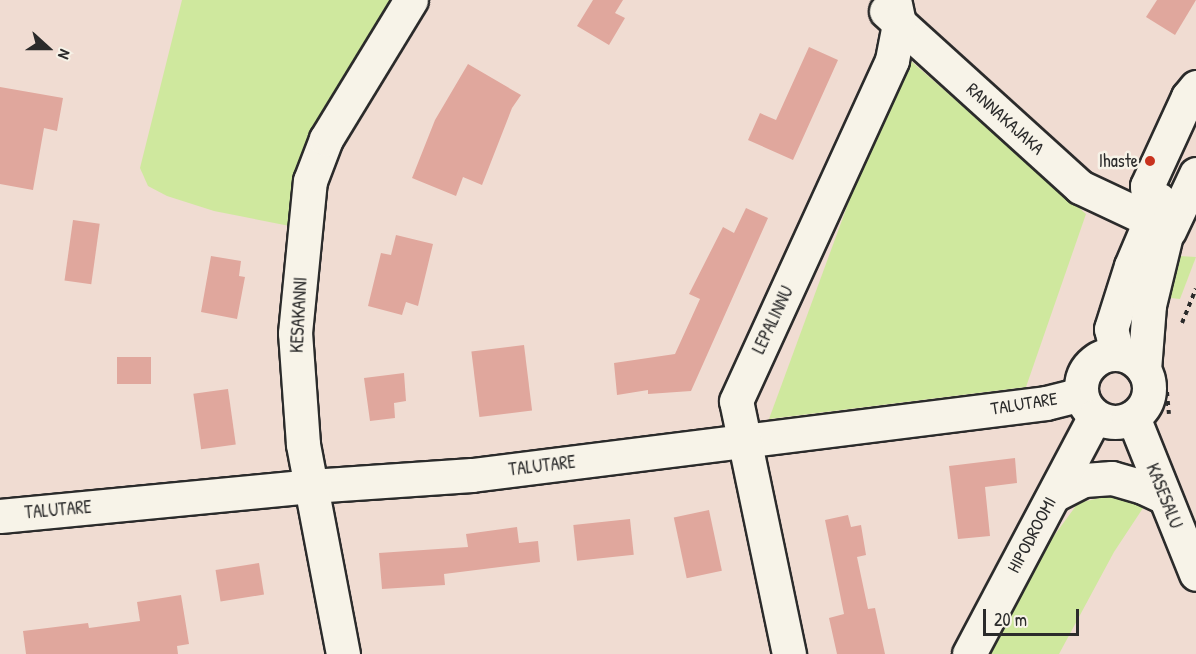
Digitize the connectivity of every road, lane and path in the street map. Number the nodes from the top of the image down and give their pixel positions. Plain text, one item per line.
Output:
1 (411, 0) edge
2 (873, 0) edge
3 (897, 12) edge
4 (1196, 87) edge
5 (1196, 126) edge
6 (1183, 177) edge
7 (1157, 230) junction
8 (1196, 289) edge
9 (1180, 328) dead end
10 (1144, 368) junction
11 (1088, 405) junction
12 (1133, 417) junction
13 (1170, 421) dead end
14 (746, 441) junction
15 (311, 486) junction
16 (1054, 495) junction
17 (1164, 497) junction
18 (0, 516) edge
19 (1196, 574) edge
20 (343, 654) edge
21 (789, 654) edge
22 (969, 654) edge

1 - 15 street, KESAKANNI
2 - 3 street, RANNAKAJAKA
3 - 7 street, RANNAKAJAKA
3 - 14 street, LEPALINNU
4 - 7 street
5 - 6 street
6 - 7 street
7 - 10 street
8 - 9 path
10 - 11 street
10 - 12 street
10 - 13 path
11 - 12 street
11 - 14 street, TALUTARE
11 - 16 street, HIPODROOMI
12 - 17 street, KASESALU
14 - 15 street, TALUTARE
14 - 21 street, LEPALINNU
15 - 18 street, TALUTARE
15 - 20 street, KESAKANNI
16 - 17 street
16 - 22 street, HIPODROOMI
17 - 19 street, KASESALU

